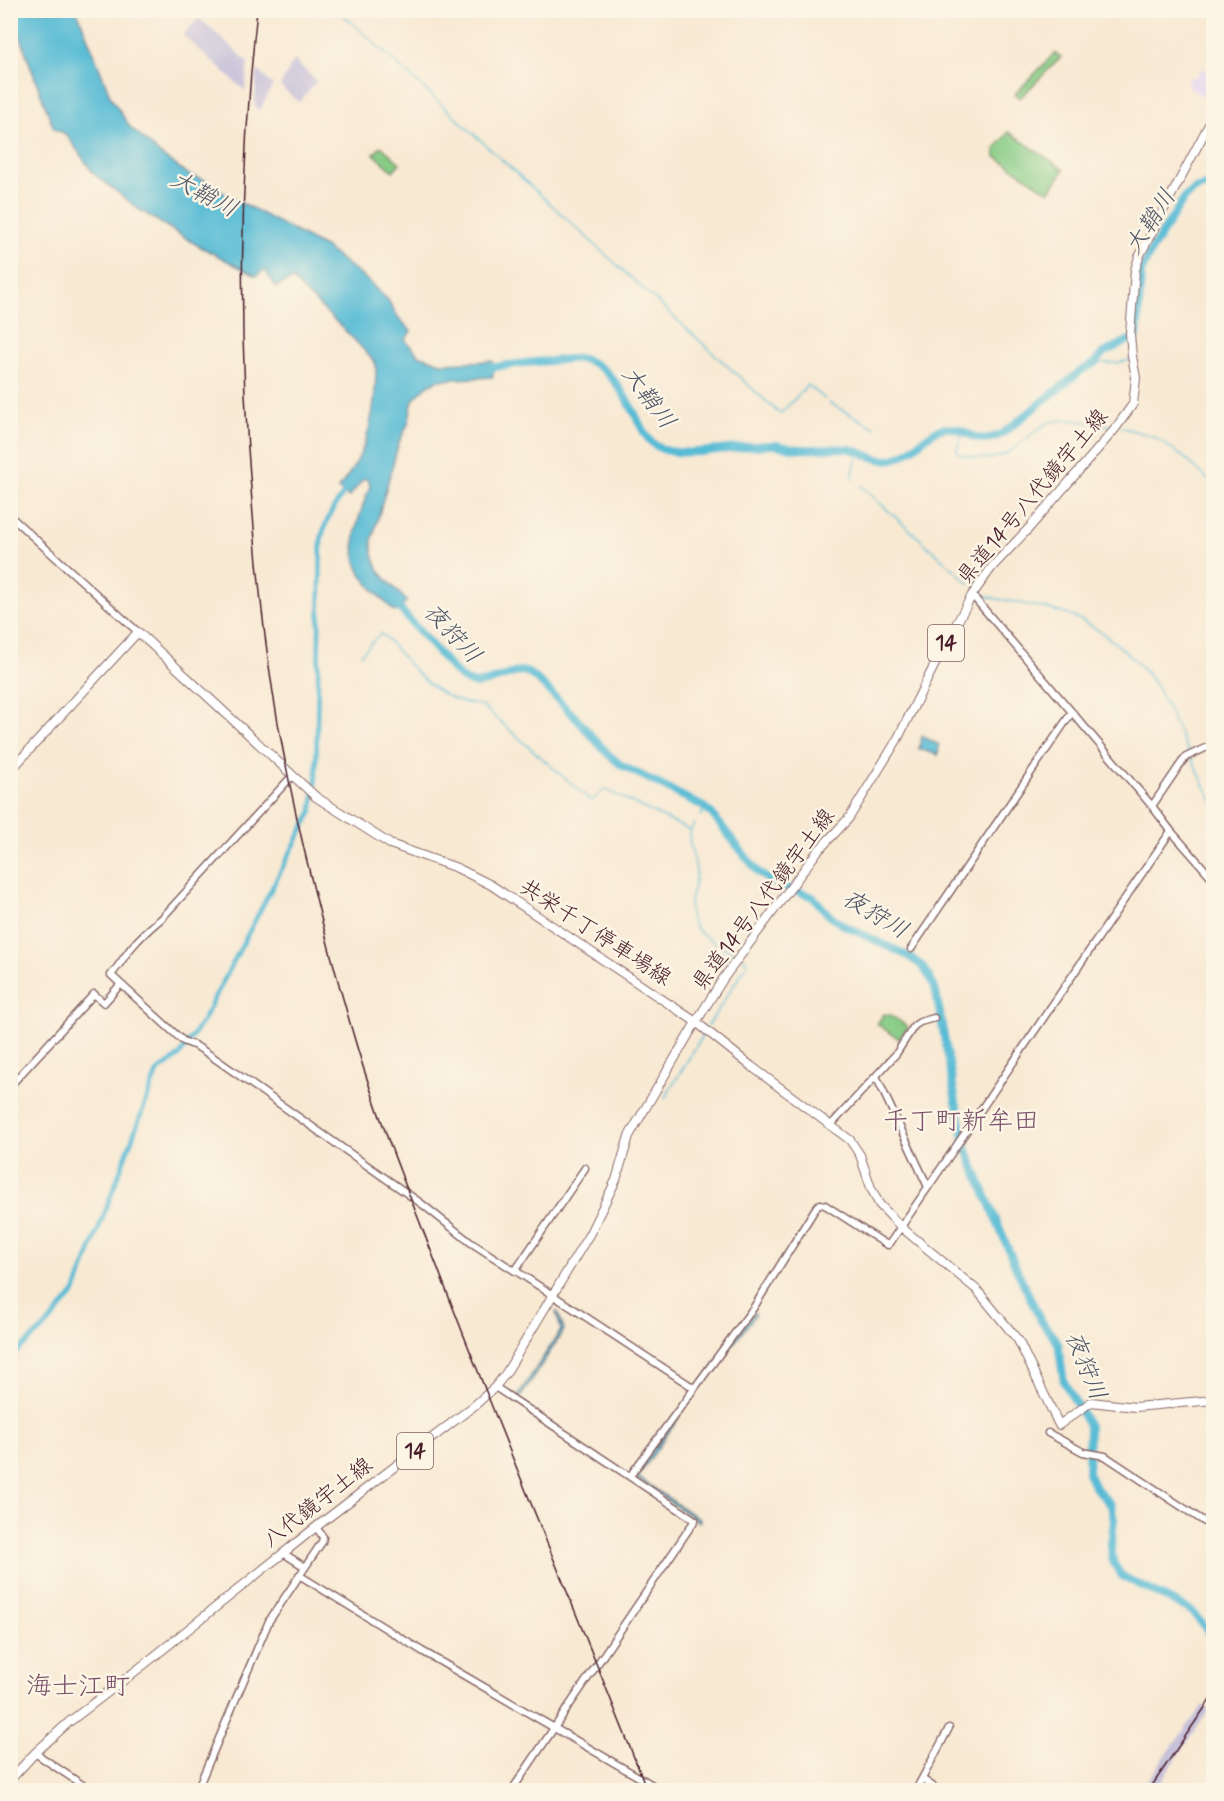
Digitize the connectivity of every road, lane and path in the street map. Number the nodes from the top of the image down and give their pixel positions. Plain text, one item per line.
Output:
1 (1214, 115) edge
2 (10, 516) edge
3 (972, 595) junction
4 (138, 632) junction
5 (1073, 713) junction
6 (1214, 744) edge
7 (10, 771) edge
8 (292, 776) junction
9 (1152, 806) junction
10 (1171, 831) junction
11 (1214, 880) edge
12 (911, 949) dead end
13 (120, 985) junction
14 (934, 1018) dead end
15 (697, 1023) junction
16 (876, 1076) junction
17 (10, 1086) edge
18 (831, 1125) junction
19 (585, 1168) dead end
20 (928, 1187) junction
21 (901, 1227) junction
22 (519, 1273) dead end
23 (552, 1295) junction
24 (495, 1387) junction
25 (694, 1388) junction
26 (1214, 1400) edge
27 (1048, 1433) dead end
28 (630, 1476) junction
29 (316, 1527) junction
30 (1214, 1528) edge
31 (283, 1553) junction
32 (305, 1567) junction
33 (299, 1575) junction
34 (555, 1727) junction
35 (949, 1728) dead end
36 (35, 1753) junction
37 (922, 1779) junction
38 (10, 1780) edge
39 (90, 1791) edge
40 (197, 1791) edge
41 (512, 1791) edge
42 (662, 1791) edge
43 (916, 1791) edge
44 (938, 1791) edge

1 - 3 main road, 県道14号八代鏡宇土線 / 14
2 - 4 street
3 - 5 street
3 - 15 main road, 県道14号八代鏡宇土線 / 14
4 - 7 main road
4 - 8 main road, 共栄千丁停車場線
5 - 9 street
5 - 12 street
6 - 9 street
8 - 13 street
8 - 15 main road, 共栄千丁停車場線
9 - 10 street
10 - 11 street
10 - 20 street
13 - 17 street
13 - 19 street
14 - 16 street
15 - 18 main road, 共栄千丁停車場線
15 - 23 main road, 八代鏡宇土線 / 14
16 - 18 street
16 - 20 street
18 - 21 main road, 共栄千丁停車場線
20 - 21 street
21 - 25 street
21 - 26 main road, 共栄千丁停車場線
22 - 23 street
23 - 24 main road, 八代鏡宇土線 / 14
23 - 25 street
24 - 28 street
24 - 29 main road, 八代鏡宇土線 / 14
25 - 28 street
27 - 30 street
28 - 34 street
29 - 31 main road, 八代鏡宇土線 / 14
29 - 32 street
31 - 32 street
31 - 36 main road, 八代鏡宇土線 / 14
32 - 33 street
33 - 34 street
33 - 40 street
34 - 41 street
34 - 42 street
35 - 37 street
36 - 38 main road, 八代鏡宇土線 / 14
36 - 39 street
37 - 43 street
37 - 44 street

